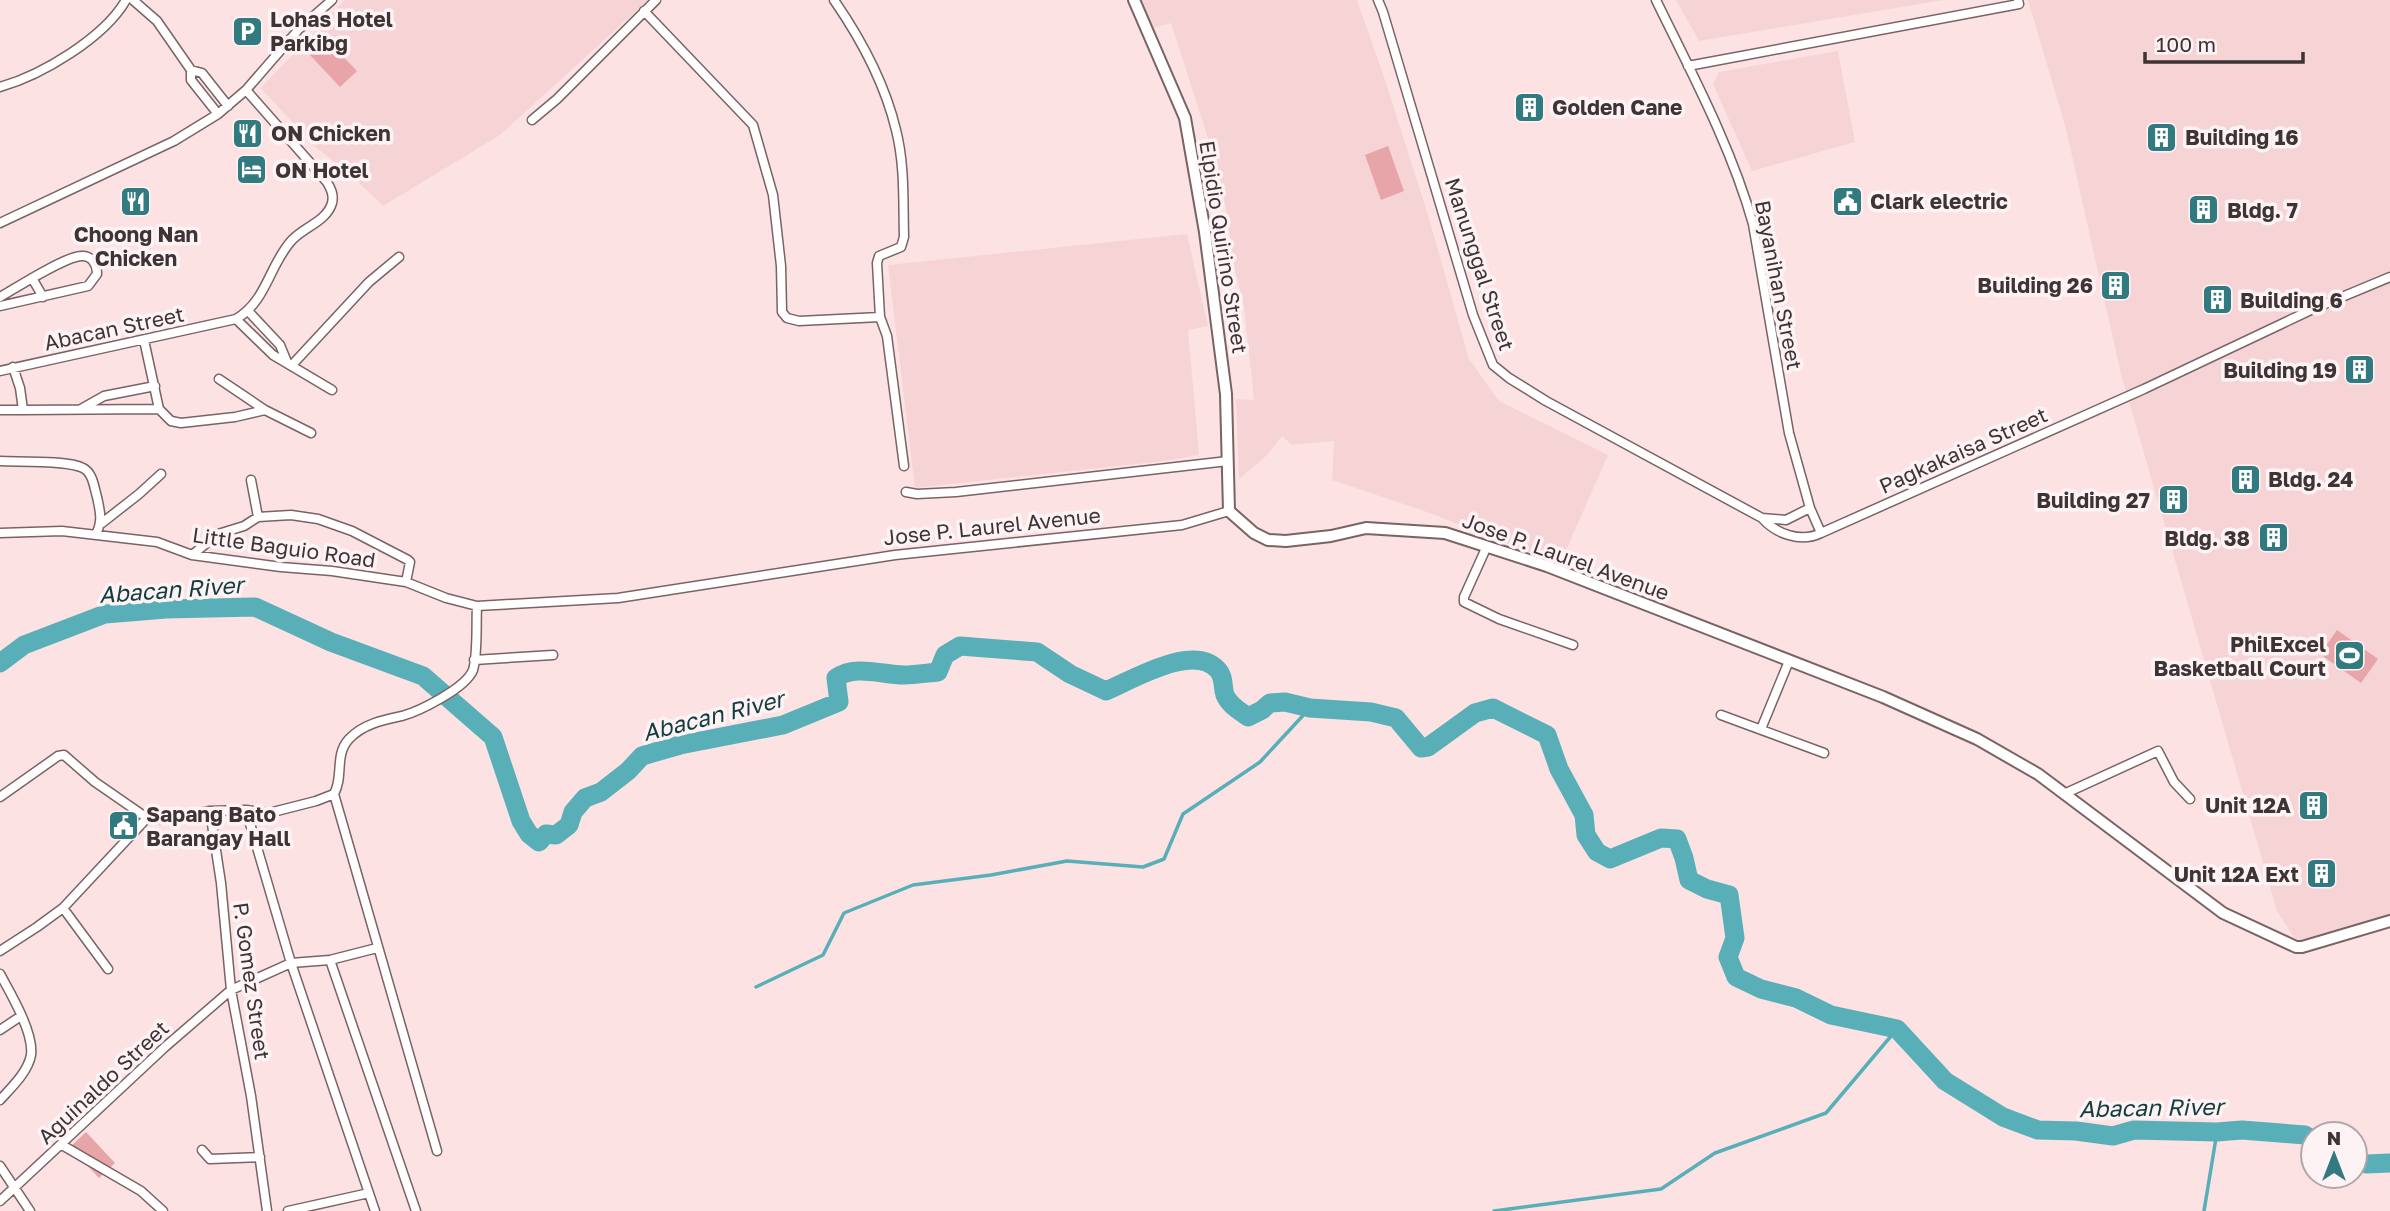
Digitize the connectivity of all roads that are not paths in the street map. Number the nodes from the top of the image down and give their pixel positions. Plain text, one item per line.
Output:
1 (126, 0) edge
2 (133, 0) edge
3 (332, 0) edge
4 (656, 0) edge
5 (834, 0) edge
6 (1134, 0) edge
7 (1378, 0) edge
8 (1656, 0) edge
9 (2018, 0) edge
10 (644, 11) junction
11 (1688, 66) junction
12 (191, 70) junction
13 (0, 87) edge
14 (246, 90) junction
15 (228, 106) junction
16 (218, 114) junction
17 (532, 120) dead end
18 (0, 223) edge
19 (399, 257) dead end
20 (2390, 277) edge
21 (32, 278) junction
22 (0, 297) edge
23 (43, 297) junction
24 (0, 306) edge
25 (249, 312) junction
26 (880, 317) junction
27 (236, 320) junction
28 (144, 340) junction
29 (290, 363) junction
30 (12, 367) junction
31 (0, 371) edge
32 (219, 379) dead end
33 (155, 386) junction
34 (332, 390) dead end
35 (159, 409) junction
36 (0, 410) edge
37 (23, 410) junction
38 (80, 410) junction
39 (265, 411) junction
40 (311, 433) dead end
41 (0, 461) edge
42 (1228, 461) junction
43 (904, 466) dead end
44 (161, 474) dead end
45 (251, 480) dead end
46 (906, 492) dead end
47 (1810, 508) junction
48 (1229, 511) junction
49 (258, 517) junction
50 (1762, 518) junction
51 (1786, 520) junction
52 (102, 523) junction
53 (0, 533) edge
54 (1821, 533) junction
55 (96, 534) junction
56 (1792, 536) junction
57 (1487, 545) junction
58 (192, 555) junction
59 (407, 582) junction
60 (477, 606) junction
61 (1573, 645) dead end
62 (553, 655) dead end
63 (474, 660) junction
64 (1789, 661) junction
65 (1721, 715) dead end
66 (1761, 729) junction
67 (1824, 753) dead end
68 (334, 794) junction
69 (2064, 794) junction
70 (0, 797) edge
71 (2190, 799) dead end
72 (246, 810) junction
73 (210, 811) junction
74 (147, 818) junction
75 (63, 908) junction
76 (2390, 921) edge
77 (377, 948) junction
78 (0, 951) edge
79 (330, 960) junction
80 (291, 963) junction
81 (108, 969) dead end
82 (0, 974) edge
83 (231, 990) junction
84 (21, 1016) junction
85 (0, 1030) edge
86 (0, 1100) edge
87 (62, 1145) junction
88 (202, 1150) dead end
89 (437, 1151) dead end
90 (260, 1157) junction
91 (0, 1166) edge
92 (15, 1188) junction
93 (369, 1193) junction
94 (0, 1202) edge
95 (30, 1211) edge
96 (163, 1211) edge
97 (267, 1211) edge
98 (288, 1211) edge
99 (375, 1211) edge
100 (416, 1211) edge

1 - 13 street
2 - 12 street
3 - 14 street
4 - 10 street
5 - 26 street
6 - 42 street, Elpidio Quirino Street
7 - 50 street, Manunggal Street
8 - 11 street, Bayanihan Street
9 - 11 street
10 - 17 street
10 - 26 street
11 - 47 street, Bayanihan Street
12 - 15 street
12 - 16 street
14 - 15 street
14 - 25 street, Abacan Street
15 - 16 street
16 - 18 street
19 - 29 street
20 - 54 street, Pagkakaisa Street
21 - 22 street
21 - 23 street
21 - 23 street
23 - 24 street
25 - 27 street, Abacan Street
25 - 29 street
26 - 43 street
27 - 28 street, Abacan Street
27 - 29 street
28 - 30 street, Abacan Street
28 - 33 street
29 - 34 street
30 - 31 street, Abacan Street
30 - 37 street
32 - 39 street
33 - 35 street
33 - 38 street
35 - 38 street
35 - 39 street
36 - 37 street
37 - 38 street
39 - 40 street
41 - 52 street
42 - 46 street
42 - 48 street, Elpidio Quirino Street
44 - 52 street
45 - 49 street
47 - 51 street
47 - 54 street
48 - 57 street, Jose P. Laurel Avenue
48 - 60 street, Jose P. Laurel Avenue
49 - 58 street
49 - 59 street
50 - 51 street, Manunggal Street
50 - 56 street, Manunggal Street
51 - 56 street
52 - 55 street
53 - 55 street, Little Baguio Road
54 - 56 street
55 - 58 street, Little Baguio Road
57 - 61 street
57 - 64 street, Jose P. Laurel Avenue
58 - 59 street, Little Baguio Road
59 - 60 street, Little Baguio Road
60 - 63 street
62 - 63 street
63 - 68 street
64 - 66 street
64 - 69 street, Jose P. Laurel Avenue
65 - 66 street
66 - 67 street
68 - 72 street
68 - 77 street
69 - 71 street
69 - 76 street, Jose P. Laurel Avenue
70 - 74 street
72 - 73 street
72 - 80 street
73 - 74 street
73 - 83 street, P. Gomez Street
74 - 75 street
75 - 78 street
75 - 81 street
77 - 79 street, Aguinaldo Street
77 - 89 street
79 - 80 street, Aguinaldo Street
79 - 100 street
80 - 83 street, Aguinaldo Street
80 - 93 street
82 - 84 street
83 - 87 street, Aguinaldo Street
83 - 90 street, P. Gomez Street
84 - 85 street
84 - 86 street
87 - 92 street, Aguinaldo Street
87 - 96 street
88 - 90 street
90 - 97 street, P. Gomez Street
91 - 92 street
92 - 94 street, Aguinaldo Street
92 - 95 street
93 - 98 street
93 - 99 street

